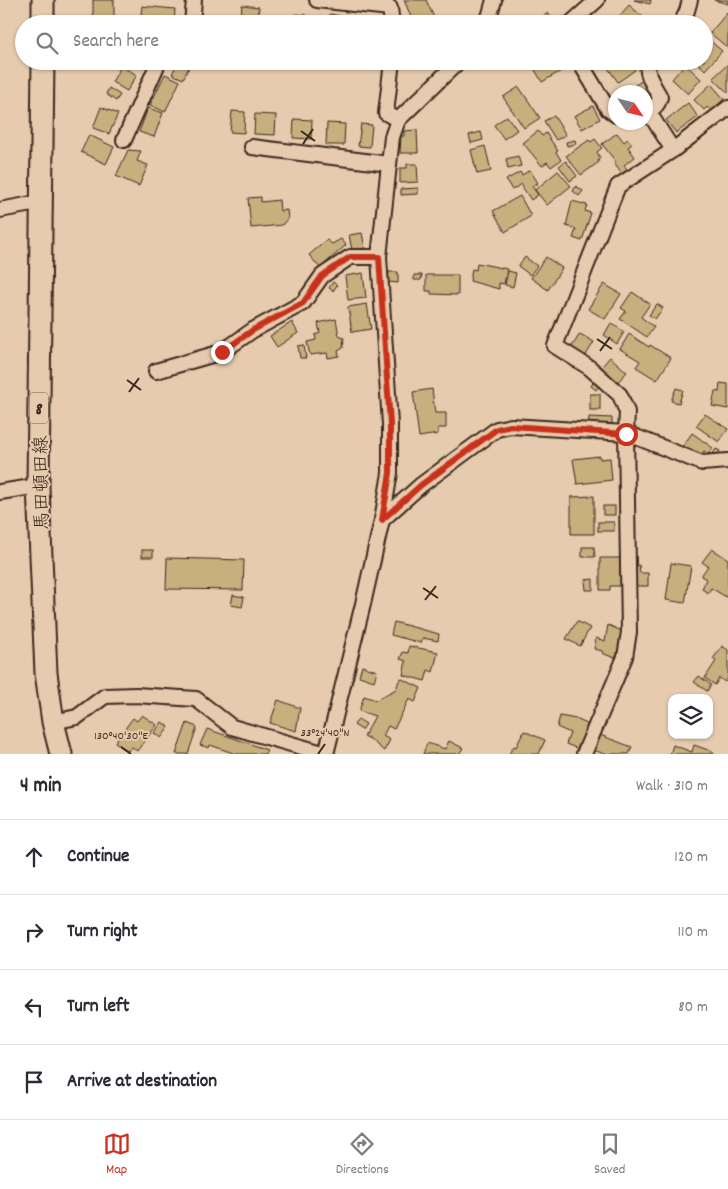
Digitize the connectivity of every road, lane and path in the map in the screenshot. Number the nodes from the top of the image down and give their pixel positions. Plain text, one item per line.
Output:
1 (43, 0) edge
2 (194, 0) edge
3 (316, 0) edge
4 (494, 0) edge
5 (597, 0) edge
6 (690, 0) edge
7 (43, 15) edge
8 (193, 15) edge
9 (391, 15) edge
10 (490, 15) edge
11 (580, 15) edge
12 (686, 15) edge
13 (43, 70) edge
14 (155, 70) edge
15 (391, 70) edge
16 (449, 70) edge
17 (584, 70) edge
18 (647, 70) edge
19 (728, 108) edge
20 (608, 109) edge
21 (653, 109) edge
22 (398, 120) junction
23 (653, 121) edge
24 (124, 140) dead end
25 (252, 147) dead end
26 (673, 150) junction
27 (389, 164) junction
28 (42, 202) junction
29 (0, 210) edge
30 (379, 257) junction
31 (156, 371) dead end
32 (626, 434) junction
33 (728, 461) edge
34 (38, 486) junction
35 (0, 492) edge
36 (382, 520) junction
37 (53, 722) junction
38 (61, 754) edge
39 (326, 754) edge
40 (584, 754) edge

1 - 7 main road
2 - 8 street
3 - 9 street
4 - 10 street
5 - 11 street
6 - 12 street
13 - 28 main road, 馬田頓田線 / 8
14 - 24 street
15 - 22 street
16 - 22 street
17 - 20 street
18 - 21 street
19 - 26 street
22 - 27 street
23 - 26 street
25 - 27 street
26 - 32 street
27 - 30 street
28 - 29 street
28 - 34 main road, 馬田頓田線 / 8
30 - 31 street
30 - 36 street
32 - 33 street
32 - 36 street
32 - 40 street
34 - 35 street
34 - 37 main road, 馬田頓田線 / 8
36 - 39 street
37 - 38 main road, 馬田頓田線 / 8
37 - 39 street

